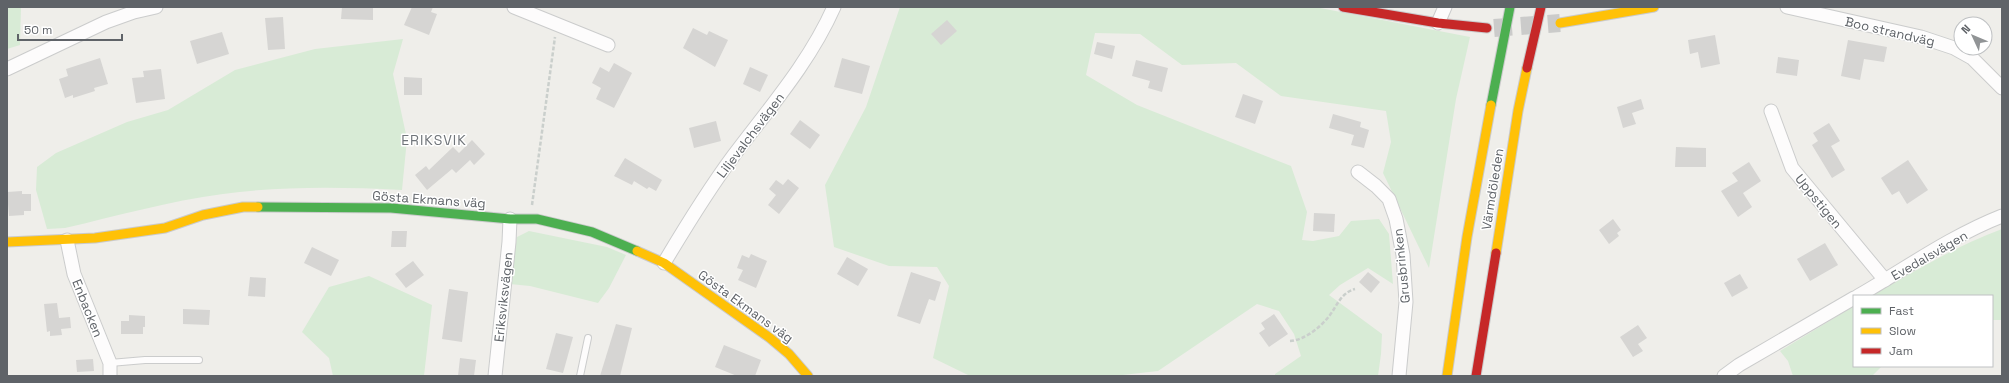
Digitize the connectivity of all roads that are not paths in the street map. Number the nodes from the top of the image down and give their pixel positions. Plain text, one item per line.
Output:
1 (156, 7) edge
2 (514, 7) edge
3 (834, 7) edge
4 (1343, 7) edge
5 (1445, 7) edge
6 (1510, 7) edge
7 (1541, 7) edge
8 (1654, 7) edge
9 (1787, 7) edge
10 (1608, 11) edge
11 (1438, 23) junction
12 (1560, 23) tunnel mouth
13 (1487, 28) tunnel mouth
14 (608, 45) dead end
15 (7, 69) edge
16 (2002, 88) edge
17 (1771, 111) dead end
18 (1358, 172) dead end
19 (2002, 216) edge
20 (510, 219) junction
21 (67, 240) junction
22 (7, 242) edge
23 (664, 263) junction
24 (1885, 280) junction
25 (1860, 295) edge
26 (1853, 299) edge
27 (588, 338) dead end
28 (199, 360) dead end
29 (110, 370) edge
30 (807, 375) edge
31 (495, 376) edge
32 (580, 376) edge
33 (1399, 376) edge
34 (1446, 376) edge
35 (1476, 376) edge
36 (1724, 376) edge

1 - 15 street
2 - 14 street
3 - 23 street, Liljevalchsvägen
4 - 11 main road
5 - 11 street
6 - 34 main road, Värmdöleden
7 - 35 main road, Värmdöleden
8 - 10 main road
9 - 16 street, Boo strandväg
10 - 12 main road
11 - 13 main road
17 - 24 street, Uppstigen
18 - 33 street, Grusbrinken
19 - 24 street, Evedalsvägen
20 - 21 main road, Gösta Ekmans väg
20 - 23 main road, Gösta Ekmans väg
20 - 31 street, Eriksviksvägen
21 - 22 main road, Gösta Ekmans väg
21 - 29 street, Enbacken
23 - 30 main road, Gösta Ekmans väg
24 - 25 street, Evedalsvägen
26 - 36 street
27 - 32 lane
28 - 29 lane

